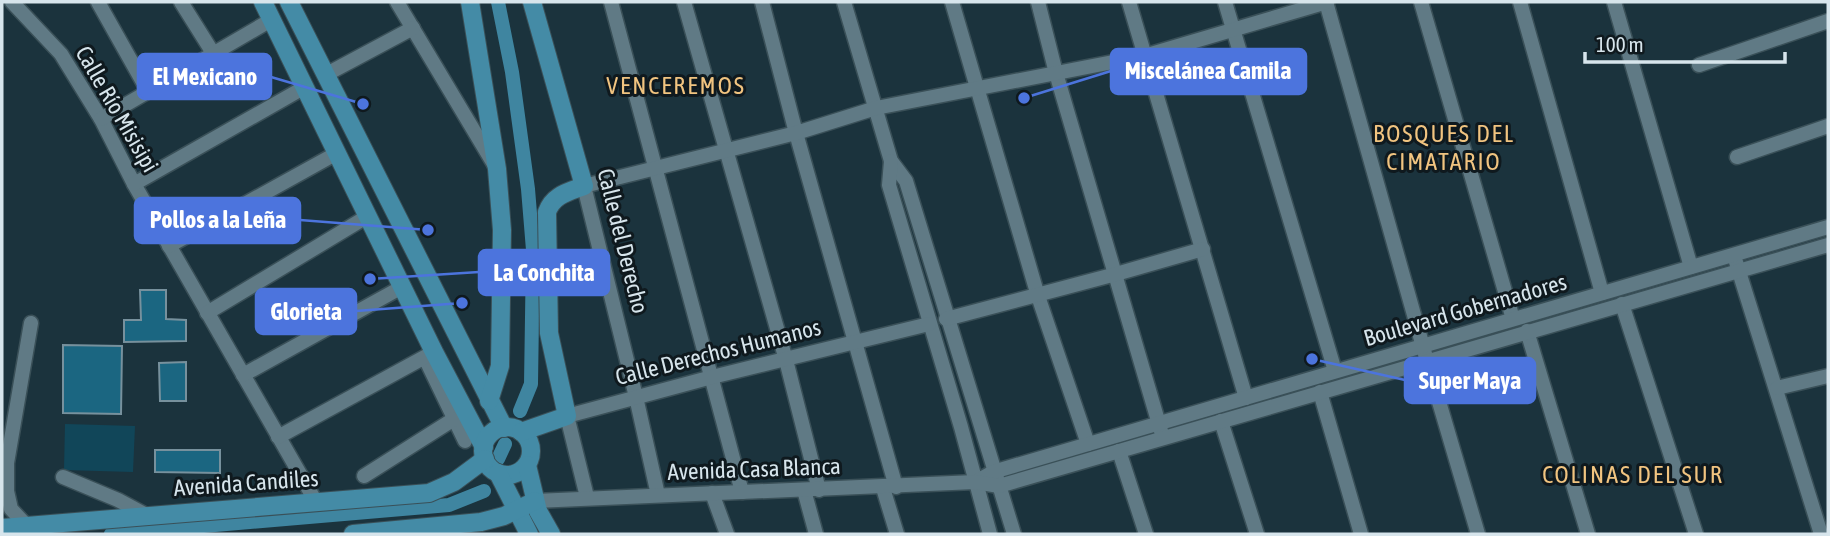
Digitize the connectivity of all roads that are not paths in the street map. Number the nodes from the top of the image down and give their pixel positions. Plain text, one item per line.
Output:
1 (98, 2) edge
2 (181, 2) edge
3 (263, 2) edge
4 (289, 2) edge
5 (397, 2) edge
6 (470, 2) edge
7 (532, 2) edge
8 (611, 2) edge
9 (684, 2) edge
10 (762, 2) edge
11 (844, 2) edge
12 (952, 2) edge
13 (1038, 2) edge
14 (1129, 2) edge
15 (1225, 2) edge
16 (1326, 2) edge
17 (1421, 2) edge
18 (1520, 2) edge
19 (1614, 2) edge
20 (16, 3) edge
21 (271, 20) junction
22 (1828, 21) edge
23 (413, 28) junction
24 (1234, 31) junction
25 (213, 53) junction
26 (1144, 56) junction
27 (1699, 65) dead end
28 (1056, 73) junction
29 (325, 75) junction
30 (305, 87) junction
31 (976, 89) junction
32 (148, 91) junction
33 (876, 108) junction
34 (101, 119) junction
35 (1828, 126) edge
36 (796, 133) junction
37 (725, 150) junction
38 (337, 153) junction
39 (1737, 157) dead end
40 (891, 161) junction
41 (497, 169) junction
42 (655, 169) junction
43 (134, 184) junction
44 (584, 186) junction
45 (368, 216) junction
46 (1828, 227) edge
47 (1828, 245) edge
48 (169, 246) junction
49 (1203, 249) junction
50 (1733, 254) junction
51 (1691, 267) junction
52 (1739, 270) junction
53 (1116, 275) junction
54 (402, 287) junction
55 (1602, 293) junction
56 (1038, 296) junction
57 (1622, 304) junction
58 (207, 313) junction
59 (946, 319) junction
60 (1513, 319) junction
61 (32, 323) dead end
62 (929, 324) junction
63 (1527, 331) junction
64 (856, 342) junction
65 (1424, 345) junction
66 (429, 355) junction
67 (786, 360) junction
68 (1427, 361) junction
69 (1335, 371) junction
70 (243, 375) junction
71 (1828, 376) edge
72 (712, 377) junction
73 (1777, 388) junction
74 (1321, 392) junction
75 (636, 397) junction
76 (1246, 398) junction
77 (489, 401) junction
78 (568, 416) junction
79 (454, 419) junction
80 (1221, 421) junction
81 (512, 430) junction
82 (1161, 431) junction
83 (278, 437) junction
84 (465, 441) dead end
85 (1088, 444) junction
86 (1119, 451) junction
87 (484, 453) junction
88 (527, 465) junction
89 (498, 473) junction
90 (365, 476) dead end
91 (63, 477) dead end
92 (996, 479) junction
93 (975, 482) junction
94 (890, 488) junction
95 (811, 490) junction
96 (742, 492) junction
97 (712, 493) junction
98 (658, 495) junction
99 (587, 497) junction
100 (535, 501) junction
101 (316, 502) junction
102 (517, 511) junction
103 (146, 515) junction
104 (2, 528) edge
105 (29, 530) edge
106 (425, 531) edge
107 (353, 534) edge
108 (529, 534) edge
109 (551, 534) edge
110 (727, 534) edge
111 (816, 534) edge
112 (897, 534) edge
113 (990, 534) edge
114 (1014, 534) edge
115 (1146, 534) edge
116 (1257, 534) edge
117 (1362, 534) edge
118 (1478, 534) edge
119 (1588, 534) edge
120 (1696, 534) edge
121 (1821, 534) edge

1 - 32 street
2 - 25 street
3 - 21 main road
4 - 29 main road
5 - 23 street
6 - 41 main road
7 - 44 main road, Calle del Derecho
8 - 42 street
9 - 37 street
10 - 36 street
11 - 33 street
12 - 31 street
13 - 28 street
14 - 26 street
15 - 24 street
16 - 24 street
16 - 65 street
17 - 60 street
18 - 55 street
19 - 51 street
20 - 34 street, Calle Río Misisipi
21 - 25 street
21 - 30 main road
22 - 27 street
23 - 29 street
23 - 41 street
24 - 26 street
24 - 69 street
25 - 32 street
26 - 28 street
26 - 49 street
28 - 31 street
28 - 53 street
29 - 77 main road
30 - 38 main road
30 - 43 street
31 - 33 street
31 - 56 street
32 - 34 street
33 - 36 street
33 - 40 street
34 - 43 street, Calle Río Misisipi
35 - 39 street
36 - 37 street
36 - 64 street
37 - 42 street
37 - 67 street
38 - 45 main road
38 - 48 street
40 - 59 street
40 - 62 street
41 - 77 main road
42 - 44 street
42 - 72 street
43 - 48 street, Calle Río Misisipi
44 - 75 street, Calle del Derecho
44 - 78 main road
45 - 54 main road
45 - 58 street
46 - 50 street, Boulevard Gobernadores
47 - 52 street, Boulevard Gobernadores
48 - 58 street, Calle Río Misisipi
49 - 53 street
49 - 76 street
50 - 51 street, Boulevard Gobernadores
50 - 52 street
51 - 55 street, Boulevard Gobernadores
52 - 57 street, Boulevard Gobernadores
52 - 73 street
53 - 56 street
53 - 82 street
54 - 66 main road
54 - 70 street
55 - 60 street, Boulevard Gobernadores
56 - 59 street
56 - 85 street
57 - 63 street, Boulevard Gobernadores
57 - 120 street
58 - 70 street, Calle Río Misisipi
59 - 92 street
60 - 65 street, Boulevard Gobernadores
61 - 105 street
62 - 64 street, Calle Derechos Humanos
62 - 93 street
63 - 68 street, Boulevard Gobernadores
63 - 119 street
64 - 67 street, Calle Derechos Humanos
64 - 94 street
65 - 68 street
65 - 69 street, Boulevard Gobernadores
66 - 79 street
66 - 83 street
66 - 87 main road
67 - 72 street, Calle Derechos Humanos
67 - 95 street
68 - 74 street, Boulevard Gobernadores
68 - 118 street
69 - 76 street, Boulevard Gobernadores
70 - 83 street, Calle Río Misisipi
71 - 73 street
72 - 75 street, Calle Derechos Humanos
72 - 96 street
73 - 121 street
74 - 80 street, Boulevard Gobernadores
74 - 117 street
75 - 78 street, Calle Derechos Humanos
75 - 98 street, Calle del Derecho
76 - 82 street, Boulevard Gobernadores
77 - 81 main road
78 - 81 main road, Calle Derechos Humanos
78 - 99 street
79 - 84 street
79 - 90 street
80 - 82 street, Boulevard Gobernadores
80 - 116 street
81 - 87 main road
81 - 88 main road
82 - 85 street, Boulevard Gobernadores
82 - 86 street, Boulevard Gobernadores
83 - 101 street, Calle Río Misisipi
85 - 92 street, Boulevard Gobernadores
86 - 92 street, Boulevard Gobernadores
86 - 115 street
87 - 89 main road
87 - 101 main road, Avenida Candiles
88 - 89 main road
88 - 100 main road
89 - 102 main road
91 - 103 street
92 - 93 street, Avenida Casa Blanca
92 - 114 street
93 - 94 street, Avenida Casa Blanca
93 - 113 street
94 - 95 street, Avenida Casa Blanca
94 - 112 street
95 - 96 street, Avenida Casa Blanca
95 - 111 street
96 - 97 street, Avenida Casa Blanca
97 - 98 street, Avenida Casa Blanca
97 - 110 street
98 - 99 street, Avenida Casa Blanca
99 - 100 street, Avenida Casa Blanca
100 - 102 main road
100 - 109 main road
101 - 103 main road, Avenida Candiles
102 - 106 main road
102 - 108 main road
103 - 105 main road, Avenida Candiles
104 - 105 main road, Avenida Candiles
106 - 107 main road

